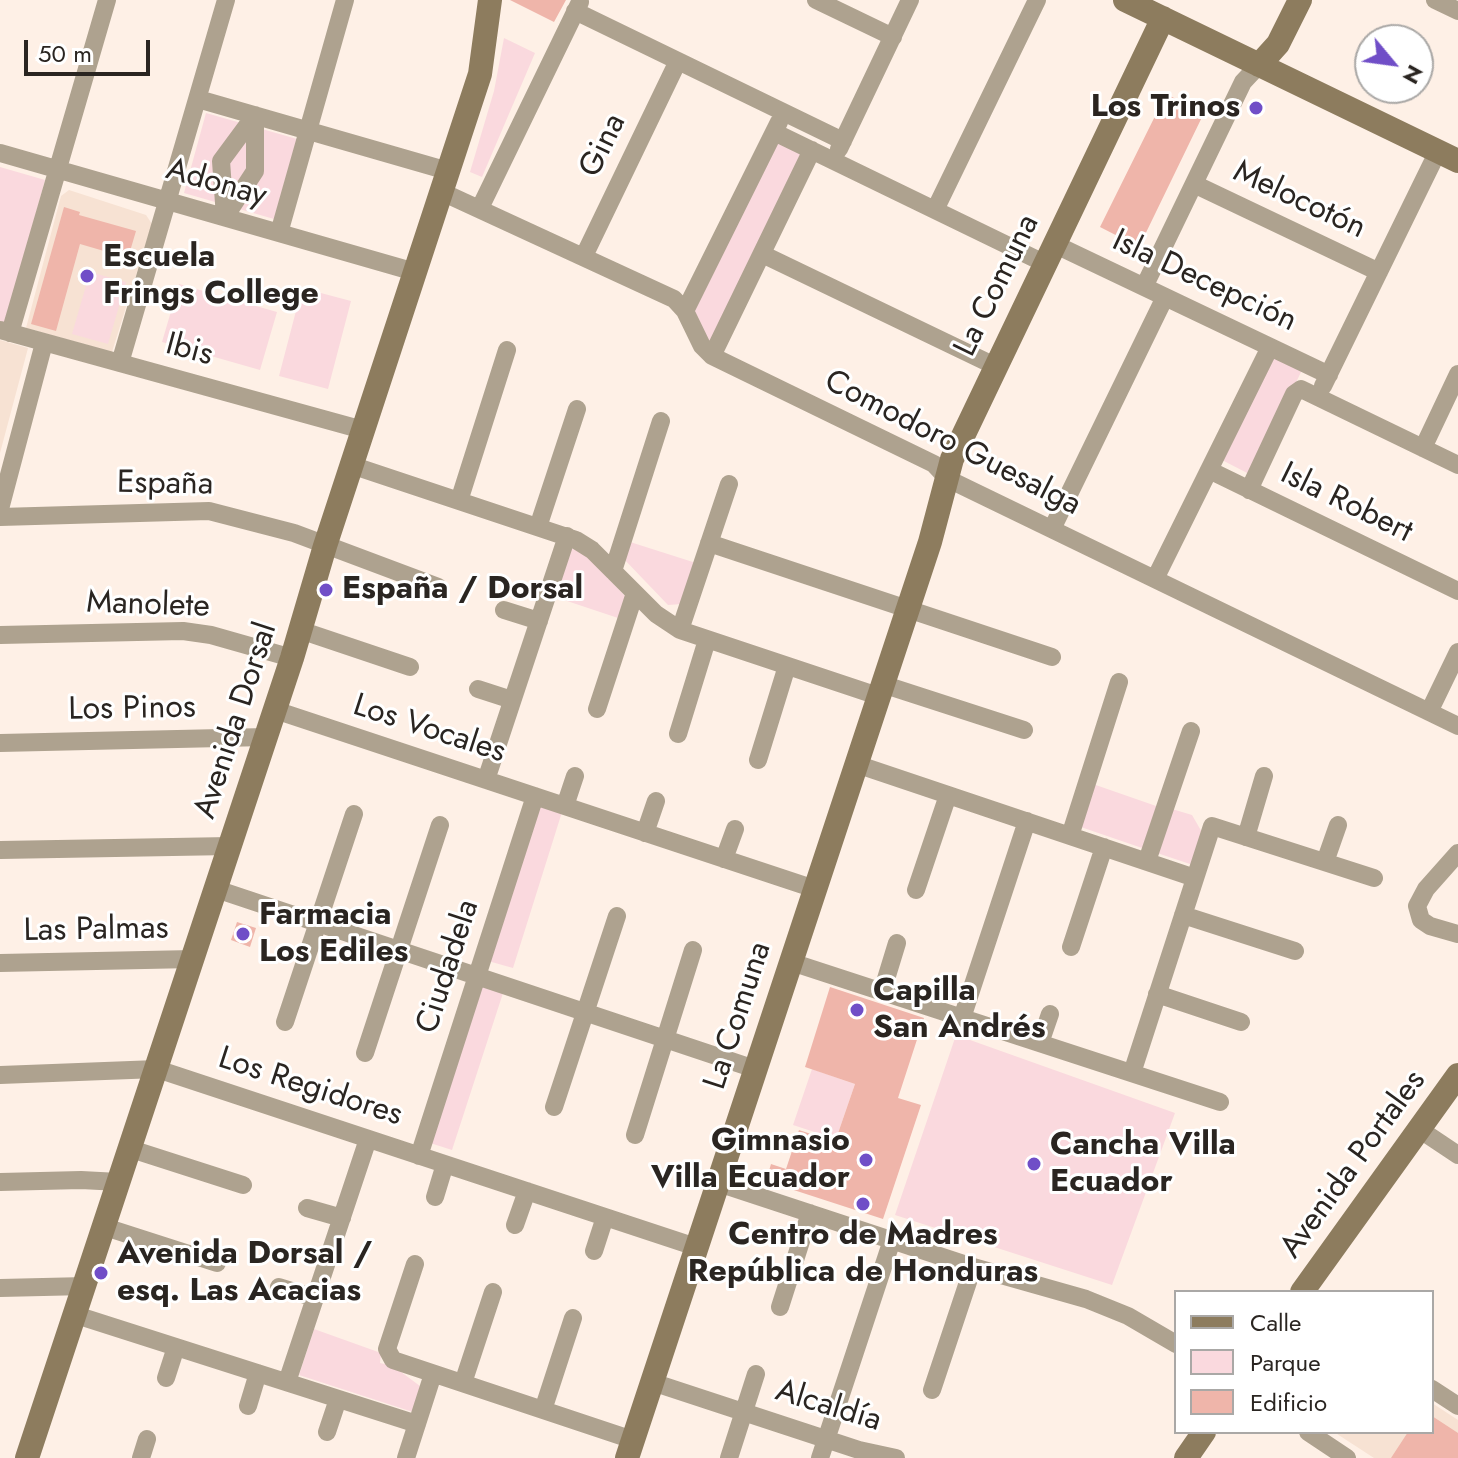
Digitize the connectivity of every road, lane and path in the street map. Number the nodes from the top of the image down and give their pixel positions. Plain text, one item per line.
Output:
1 (107, 0) edge
2 (226, 0) edge
3 (345, 0) edge
4 (490, 0) edge
5 (816, 0) edge
6 (910, 0) edge
7 (1037, 0) edge
8 (1125, 0) edge
9 (1300, 0) edge
10 (1435, 0) edge
11 (578, 6) edge
12 (1167, 10) edge
13 (1458, 11) edge
14 (893, 37) junction
15 (678, 61) junction
16 (1259, 65) junction
17 (198, 99) junction
18 (784, 112) junction
19 (255, 115) junction
20 (308, 131) junction
21 (774, 132) junction
22 (843, 141) junction
23 (812, 150) junction
24 (0, 153) edge
25 (1448, 156) edge
26 (833, 160) junction
27 (58, 169) junction
28 (445, 182) junction
29 (1194, 184) junction
30 (169, 201) junction
31 (480, 208) junction
32 (935, 210) junction
33 (225, 217) junction
34 (279, 233) junction
35 (762, 254) junction
36 (1049, 254) junction
37 (584, 256) junction
38 (415, 272) junction
39 (1379, 272) junction
40 (1144, 287) junction
41 (1165, 297) junction
42 (685, 311) junction
43 (5, 332) edge
44 (44, 343) junction
45 (1270, 347) junction
46 (507, 350) dead end
47 (712, 356) junction
48 (120, 363) junction
49 (995, 366) junction
50 (1458, 374) edge
51 (1329, 375) junction
52 (1318, 397) junction
53 (577, 409) dead end
54 (661, 421) dead end
55 (363, 430) junction
56 (1423, 448) junction
57 (351, 465) junction
58 (1458, 465) edge
59 (1209, 470) junction
60 (948, 479) junction
61 (729, 484) dead end
62 (1249, 490) junction
63 (459, 501) junction
64 (0, 509) edge
65 (0, 517) edge
66 (538, 527) junction
67 (1052, 529) junction
68 (567, 536) junction
69 (709, 543) junction
70 (325, 546) junction
71 (613, 571) junction
72 (1155, 579) junction
73 (438, 587) dead end
74 (1458, 591) edge
75 (635, 593) junction
76 (907, 609) junction
77 (504, 610) dead end
78 (539, 621) junction
79 (300, 630) junction
80 (680, 630) junction
81 (0, 635) edge
82 (707, 640) junction
83 (1458, 652) edge
84 (1052, 657) dead end
85 (292, 658) junction
86 (787, 666) junction
87 (410, 667) dead end
88 (1119, 682) dead end
89 (478, 689) dead end
90 (880, 690) junction
91 (512, 700) junction
92 (597, 709) dead end
93 (275, 710) junction
94 (1429, 712) junction
95 (1458, 726) edge
96 (1024, 730) dead end
97 (1191, 731) dead end
98 (678, 734) dead end
99 (266, 737) junction
100 (0, 743) edge
101 (758, 760) dead end
102 (856, 764) junction
103 (575, 776) dead end
104 (1264, 776) dead end
105 (486, 780) junction
106 (948, 795) junction
107 (535, 796) junction
108 (656, 801) dead end
109 (565, 806) junction
110 (354, 814) dead end
111 (1027, 821) junction
112 (440, 825) dead end
113 (1338, 825) dead end
114 (735, 829) dead end
115 (645, 833) junction
116 (1070, 836) junction
117 (1246, 837) junction
118 (230, 846) junction
119 (1104, 847) junction
120 (0, 850) edge
121 (1458, 853) edge
122 (724, 859) junction
123 (1147, 861) junction
124 (1325, 862) junction
125 (1195, 878) junction
126 (1374, 878) dead end
127 (216, 889) junction
128 (815, 889) junction
129 (916, 890) dead end
130 (1183, 915) junction
131 (617, 916) dead end
132 (318, 923) junction
133 (1458, 934) edge
134 (897, 943) dead end
135 (1071, 947) dead end
136 (399, 950) junction
137 (693, 950) dead end
138 (1295, 951) dead end
139 (193, 959) junction
140 (791, 962) junction
141 (0, 963) edge
142 (477, 976) junction
143 (882, 992) junction
144 (1157, 994) junction
145 (585, 1012) junction
146 (1050, 1014) dead end
147 (962, 1018) junction
148 (285, 1022) dead end
149 (1241, 1022) dead end
150 (665, 1039) junction
151 (1040, 1043) junction
152 (365, 1053) dead end
153 (157, 1069) junction
154 (755, 1069) junction
155 (1132, 1073) junction
156 (0, 1075) edge
157 (1458, 1075) edge
158 (1220, 1102) dead end
159 (554, 1107) dead end
160 (1419, 1129) junction
161 (635, 1135) dead end
162 (368, 1139) junction
163 (131, 1149) junction
164 (1458, 1155) edge
165 (419, 1156) junction
166 (445, 1164) junction
167 (0, 1182) edge
168 (119, 1182) junction
169 (718, 1183) junction
170 (243, 1185) dead end
171 (527, 1191) junction
172 (435, 1197) dead end
173 (307, 1208) dead end
174 (810, 1213) junction
175 (605, 1217) junction
176 (342, 1218) junction
177 (515, 1225) dead end
178 (105, 1227) junction
179 (892, 1240) junction
180 (696, 1247) junction
181 (594, 1251) dead end
182 (217, 1263) dead end
183 (415, 1264) dead end
184 (973, 1267) junction
185 (86, 1286) junction
186 (279, 1287) dead end
187 (0, 1288) edge
188 (1303, 1290) edge
189 (493, 1292) dead end
190 (315, 1298) junction
191 (780, 1307) dead end
192 (76, 1315) junction
193 (573, 1318) dead end
194 (1174, 1343) edge
195 (176, 1347) junction
196 (258, 1373) junction
197 (433, 1374) junction
198 (756, 1374) dead end
199 (166, 1378) dead end
200 (287, 1382) junction
201 (652, 1382) junction
202 (463, 1383) junction
203 (932, 1390) dead end
204 (1434, 1390) edge
205 (338, 1399) junction
206 (248, 1406) dead end
207 (1458, 1406) edge
208 (543, 1410) junction
209 (744, 1412) junction
210 (417, 1424) junction
211 (327, 1432) dead end
212 (1203, 1434) edge
213 (1311, 1434) edge
214 (147, 1439) dead end
215 (826, 1439) junction
216 (630, 1449) edge
217 (27, 1458) edge
218 (141, 1458) edge
219 (406, 1458) edge
220 (729, 1458) edge
221 (820, 1458) edge
222 (896, 1458) edge
223 (1186, 1458) edge
224 (1347, 1458) edge

1 - 27 street
2 - 17 street
3 - 20 street
4 - 28 street, Avenida Dorsal
5 - 14 street
6 - 14 street
7 - 32 street
8 - 12 street
9 - 16 street
10 - 13 street
11 - 15 street
11 - 31 street
12 - 16 street
12 - 36 street, La Comuna
14 - 22 street
15 - 18 street
15 - 37 street, Gina
16 - 25 street
16 - 29 street
17 - 19 street
17 - 30 street
18 - 21 street
18 - 22 street
19 - 20 street
19 - 33 street
19 - 33 street
20 - 28 street
20 - 34 street
21 - 23 street, Isla Decepción
21 - 42 street
22 - 26 street
23 - 26 street, Isla Decepción
23 - 35 street
24 - 27 street, Adonay
25 - 39 street
26 - 32 street, Isla Decepción
27 - 30 street, Adonay
27 - 43 street
28 - 31 street
28 - 38 street, Avenida Dorsal
29 - 39 street, Melocotón
29 - 40 street
30 - 33 street, Adonay
30 - 48 street
31 - 37 street
32 - 36 street, Isla Decepción
33 - 34 street, Adonay
34 - 38 street, Adonay
35 - 47 street
35 - 49 street
36 - 40 street, Isla Decepción
36 - 49 street, La Comuna
37 - 42 street
38 - 55 street, Avenida Dorsal
39 - 51 street
40 - 41 street, Isla Decepción
41 - 45 street, Isla Decepción
41 - 67 street
42 - 47 street
43 - 44 street, Ibis
44 - 48 street, Ibis
44 - 64 street
45 - 51 street, Isla Decepción
45 - 59 street
46 - 63 street
47 - 60 street, Comodoro Guesalga
48 - 55 street, Ibis
49 - 60 street, La Comuna
50 - 56 street
51 - 52 street
52 - 56 street
52 - 62 street
53 - 66 street
54 - 71 street
55 - 57 street, Avenida Dorsal
56 - 58 street
57 - 63 street
57 - 70 street, Avenida Dorsal
59 - 62 street, Isla Robert
59 - 72 street
60 - 67 street, Comodoro Guesalga
60 - 76 street, La Comuna
61 - 69 street
62 - 74 street, Isla Robert
63 - 66 street
65 - 70 street, España
66 - 68 street
67 - 72 street, Comodoro Guesalga
68 - 71 street
68 - 78 street
69 - 76 street
69 - 80 street
70 - 73 street, España
70 - 79 street, Avenida Dorsal
71 - 75 street
72 - 94 street, Comodoro Guesalga
75 - 80 street
75 - 92 street
76 - 84 street
76 - 90 street, La Comuna
77 - 78 street
78 - 91 street
79 - 85 street, Avenida Dorsal
79 - 87 street
80 - 82 street
81 - 85 street, Manolete
82 - 86 street
82 - 98 street
83 - 94 street
85 - 93 street, Avenida Dorsal
86 - 90 street
86 - 101 street
88 - 116 street
89 - 91 street
90 - 96 street
90 - 102 street, La Comuna
91 - 105 street
93 - 99 street, Avenida Dorsal
93 - 105 street, Los Vocales
94 - 95 street, Comodoro Guesalga
97 - 123 street
99 - 100 street, Los Pinos
99 - 118 street, Avenida Dorsal
102 - 106 street
102 - 128 street, La Comuna
103 - 109 street
104 - 117 street
105 - 107 street, Los Vocales
106 - 111 street
106 - 129 street
107 - 109 street, Los Vocales
107 - 142 street, Ciudadela
108 - 115 street
109 - 115 street, Los Vocales
110 - 132 street
111 - 116 street
111 - 147 street
112 - 136 street
113 - 124 street
114 - 122 street
115 - 122 street, Los Vocales
116 - 119 street
117 - 124 street
117 - 125 street
118 - 120 street
118 - 127 street, Avenida Dorsal
119 - 123 street
119 - 135 street
121 - 133 street
122 - 128 street, Los Vocales
123 - 125 street
124 - 126 street
125 - 130 street
127 - 132 street
127 - 139 street, Avenida Dorsal
128 - 140 street, La Comuna
130 - 138 street
130 - 144 street
131 - 145 street
132 - 136 street
132 - 148 street
134 - 143 street
136 - 142 street
136 - 152 street
137 - 150 street
139 - 141 street, Las Palmas
139 - 153 street, Avenida Dorsal
140 - 143 street
140 - 154 street, La Comuna
142 - 145 street
142 - 165 street, Ciudadela
143 - 147 street
144 - 149 street
144 - 155 street
145 - 150 street
145 - 159 street
146 - 151 street
147 - 151 street
150 - 154 street
150 - 161 street
151 - 155 street
153 - 156 street
153 - 162 street, Los Regidores
153 - 163 street, Avenida Dorsal
154 - 169 street, La Comuna
155 - 158 street
157 - 160 street, Avenida Portales
160 - 164 street
160 - 188 street, Avenida Portales
162 - 165 street, Los Regidores
162 - 176 street
163 - 168 street, Avenida Dorsal
163 - 170 street
165 - 166 street, Los Regidores
166 - 171 street, Los Regidores
166 - 172 street
167 - 168 street
168 - 178 street, Avenida Dorsal
169 - 174 street
169 - 180 street, La Comuna
171 - 175 street, Los Regidores
171 - 177 street
173 - 176 street
174 - 179 street
174 - 191 street
175 - 180 street, Los Regidores
175 - 181 street
176 - 190 street
178 - 182 street
178 - 185 street, Avenida Dorsal
179 - 184 street
179 - 215 street
180 - 201 street, La Comuna
183 - 197 street
184 - 194 street
184 - 203 street
185 - 187 street
185 - 192 street, Avenida Dorsal
186 - 190 street
189 - 202 street
190 - 200 street
192 - 195 street
192 - 217 street, Avenida Dorsal
193 - 208 street
195 - 196 street
195 - 199 street
196 - 200 street
196 - 206 street
197 - 202 street
197 - 210 street
198 - 209 street, Alcaldía
200 - 205 street
201 - 209 street, Alcaldía
201 - 216 street, La Comuna
202 - 208 street
204 - 207 street
205 - 210 street
205 - 211 street
208 - 216 street
209 - 215 street, Alcaldía
209 - 220 street, Alcaldía
210 - 219 street
212 - 223 street
213 - 224 street
214 - 218 street
215 - 221 street
215 - 222 street, Alcaldía

